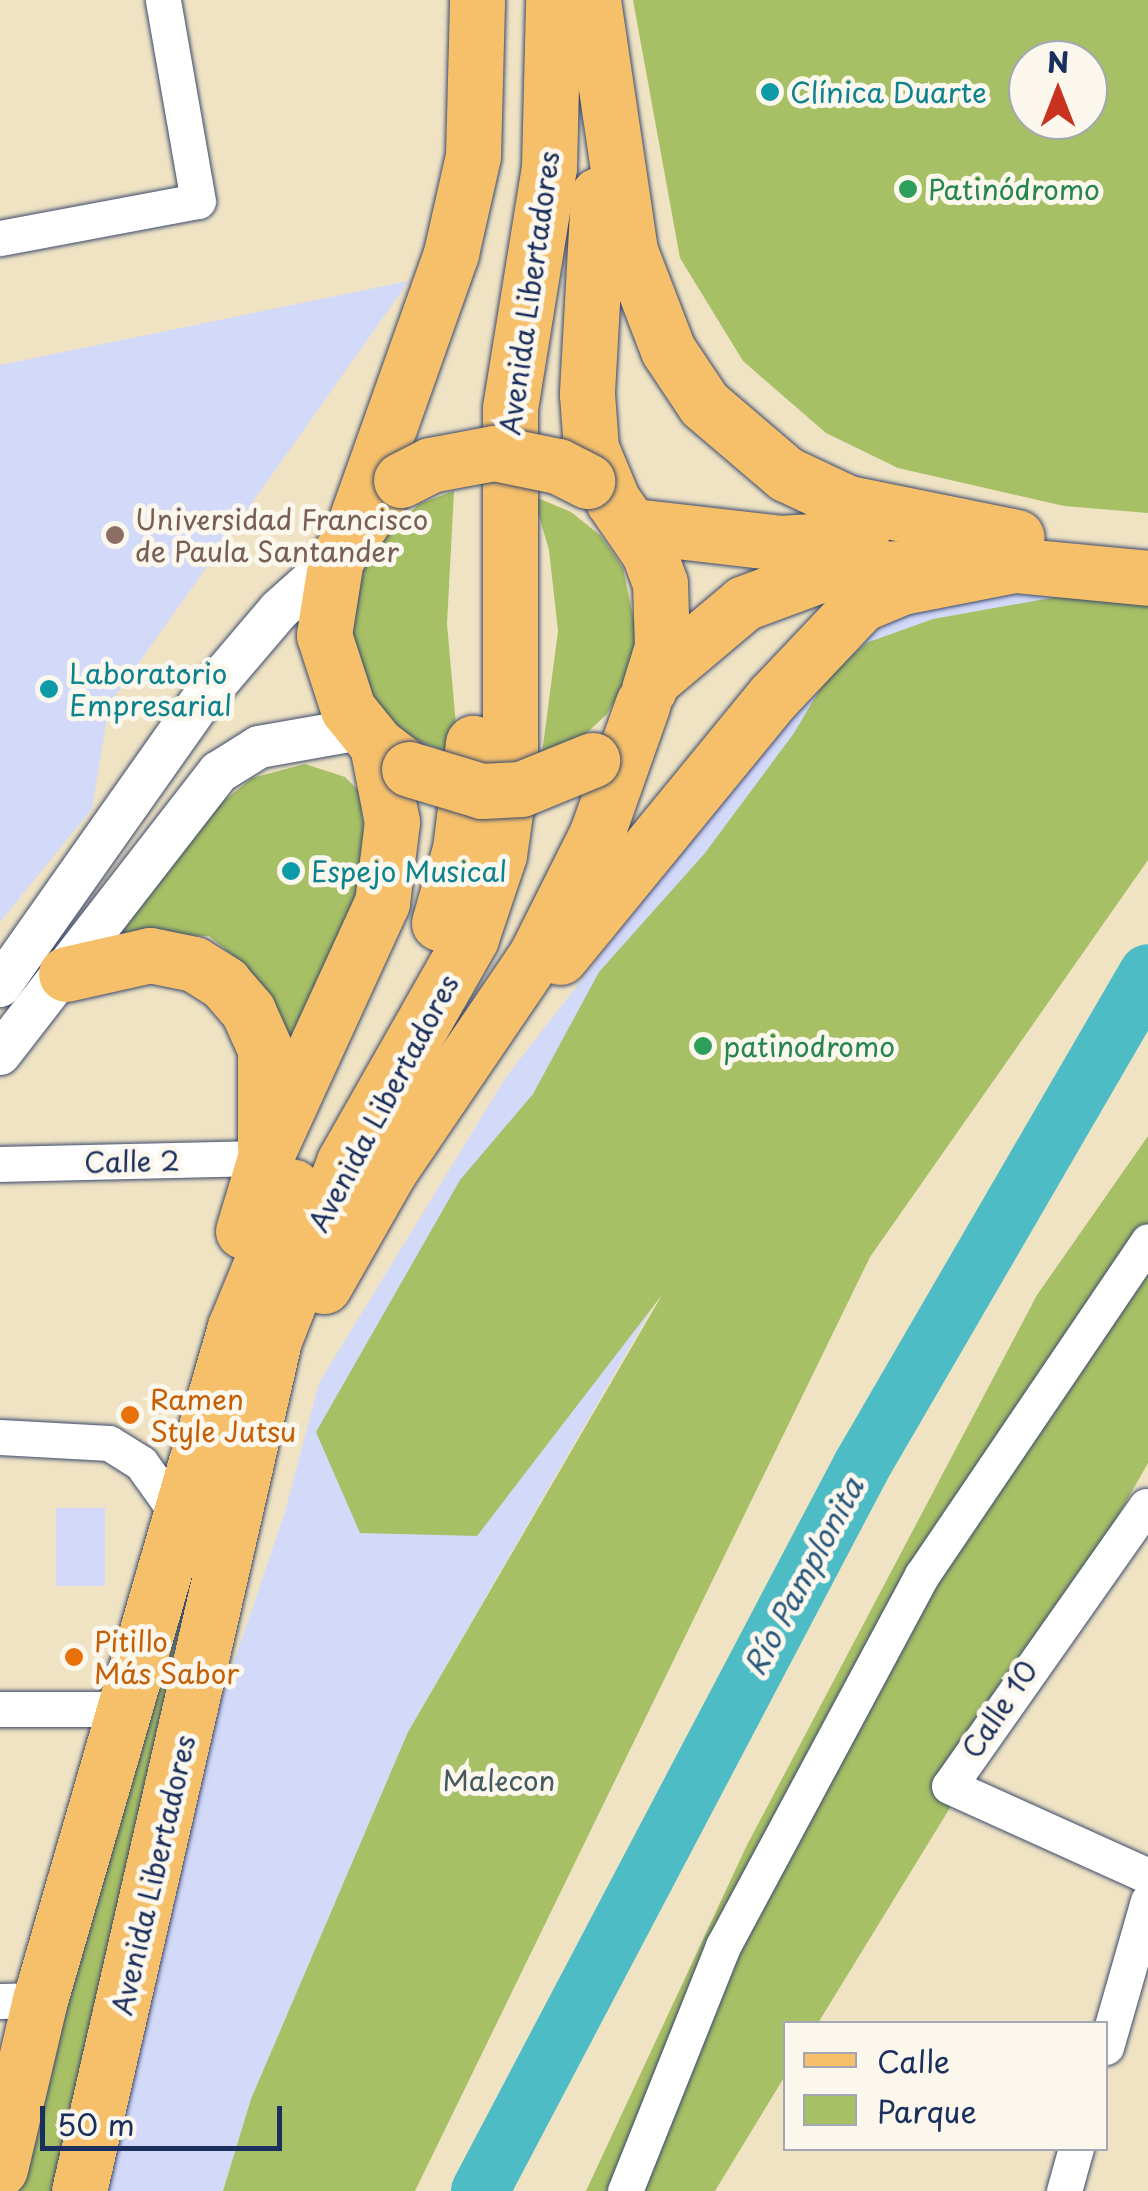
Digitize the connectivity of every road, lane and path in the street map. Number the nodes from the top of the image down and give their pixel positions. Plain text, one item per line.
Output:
1 (163, 0) edge
2 (477, 0) edge
3 (523, 0) edge
4 (554, 0) edge
5 (592, 0) edge
6 (602, 97) junction
7 (0, 238) edge
8 (611, 502) junction
9 (345, 542) junction
10 (1148, 549) edge
11 (1015, 552) junction
12 (1148, 578) edge
13 (649, 690) junction
14 (382, 748) junction
15 (66, 974) junction
16 (0, 986) edge
17 (0, 1054) edge
18 (461, 1074) junction
19 (264, 1158) junction
20 (0, 1164) edge
21 (1148, 1241) edge
22 (235, 1328) junction
23 (0, 1437) edge
24 (1146, 1506) edge
25 (234, 1522) junction
26 (177, 1531) junction
27 (124, 1708) junction
28 (0, 1709) edge
29 (1148, 1876) edge
30 (1148, 1901) edge
31 (20, 2000) edge
32 (1108, 2040) edge
33 (1075, 2151) edge
34 (0, 2169) edge
35 (80, 2191) edge
36 (624, 2191) edge
37 (1064, 2191) edge

1 - 7 street
2 - 9 main road
3 - 22 main road, Avenida Libertadores
4 - 25 main road, Avenida Libertadores
5 - 6 main road
6 - 8 main road
6 - 11 main road
8 - 9 main road, bridge
8 - 11 main road
8 - 13 main road
9 - 14 main road
9 - 16 street
10 - 11 main road
11 - 12 main road
11 - 13 main road
11 - 18 main road
13 - 14 main road, bridge
13 - 18 main road
14 - 15 street
14 - 19 main road
15 - 17 street
15 - 19 main road
18 - 25 main road
19 - 20 street, Calle 2
19 - 22 main road
21 - 36 street
22 - 26 main road, Avenida Libertadores
23 - 26 street
24 - 29 street, Calle 10
25 - 35 main road, Avenida Libertadores
26 - 27 main road, Avenida Libertadores
27 - 28 street
27 - 31 main road, Avenida Libertadores
30 - 32 street
31 - 34 main road, Avenida Libertadores
33 - 37 street

